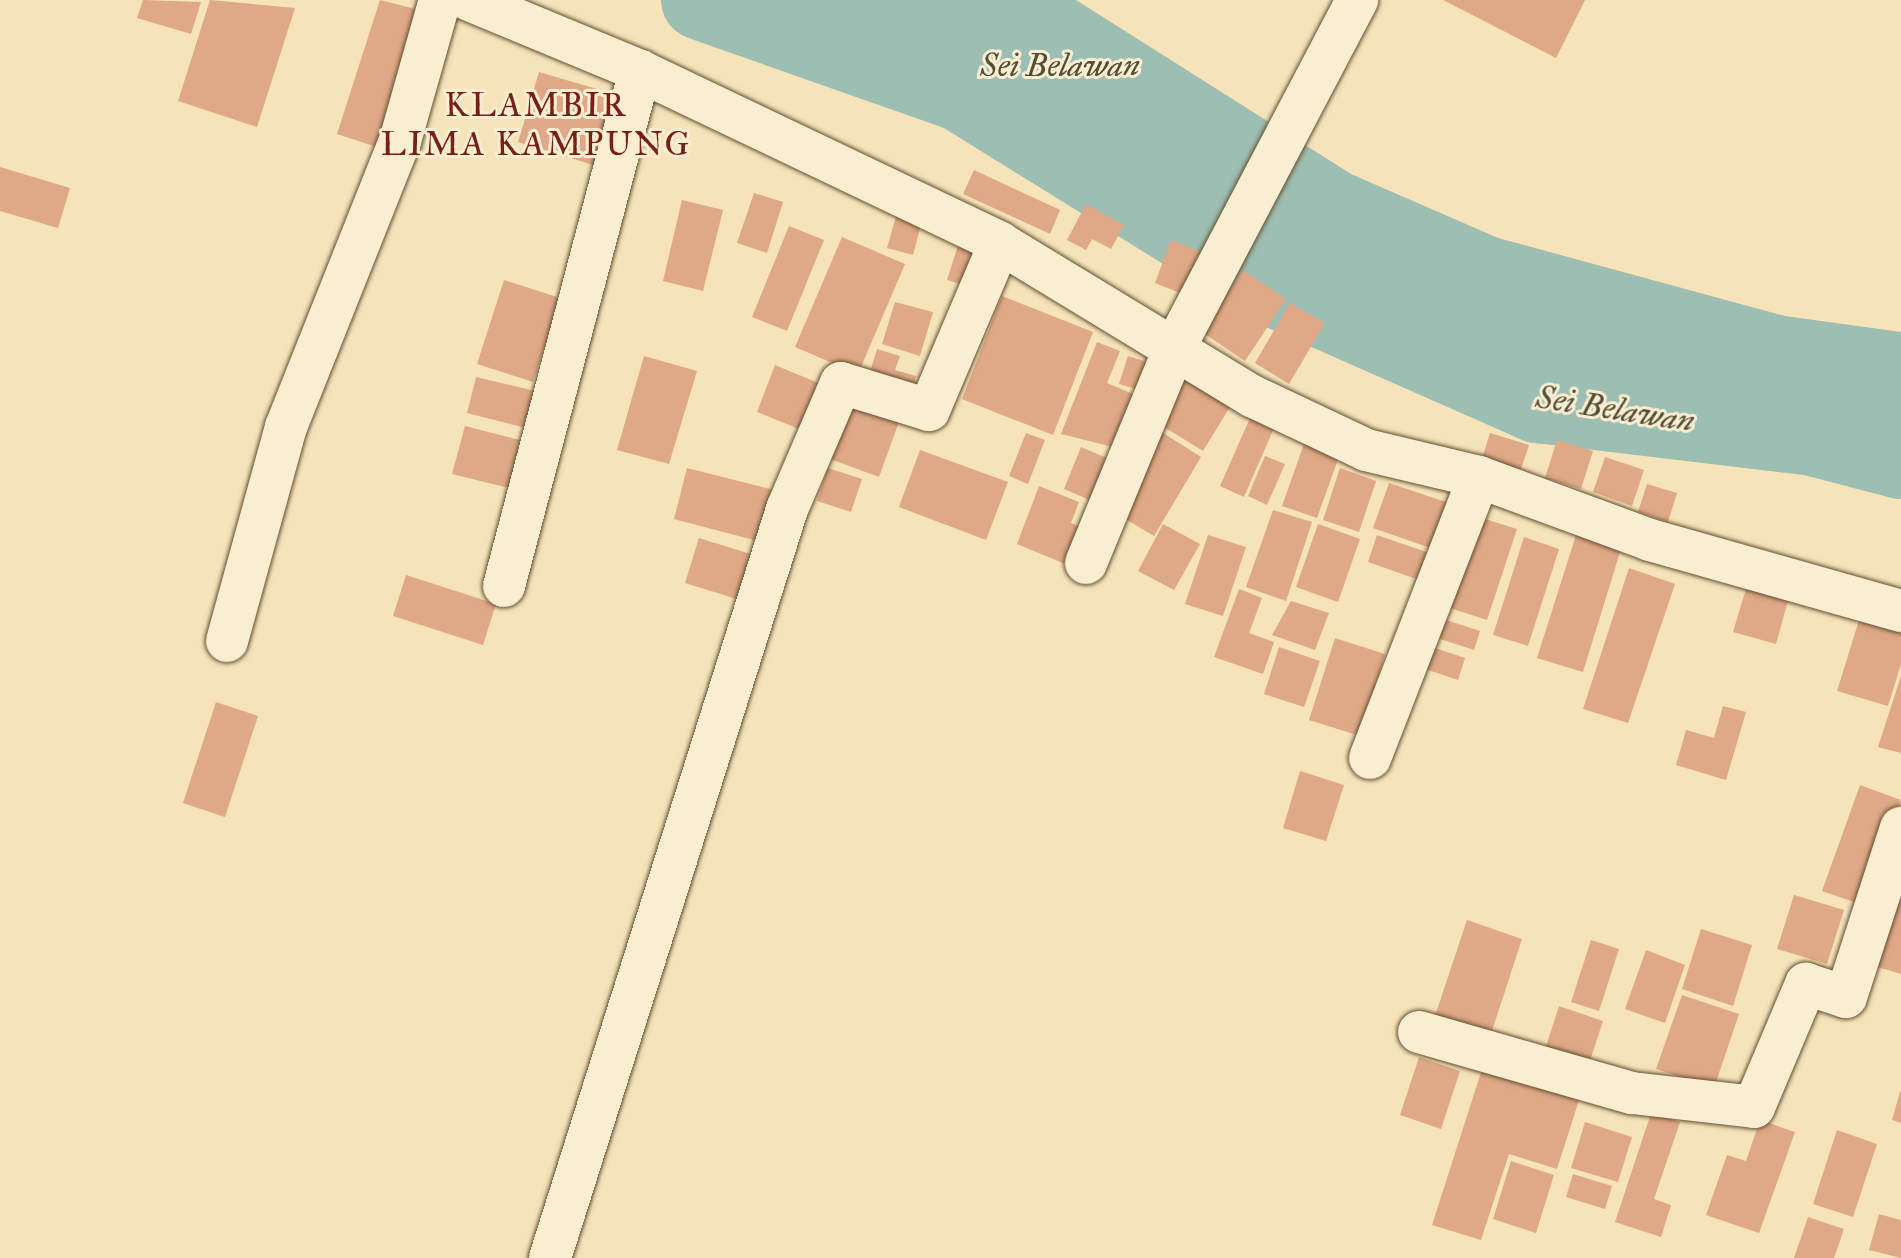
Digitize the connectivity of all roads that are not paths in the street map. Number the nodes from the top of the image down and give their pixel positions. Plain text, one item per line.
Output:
1 (440, 0) edge
2 (469, 0) edge
3 (1357, 0) edge
4 (640, 71) junction
5 (1000, 243) junction
6 (1175, 347) junction
7 (1479, 477) junction
8 (1086, 563) dead end
9 (504, 586) dead end
10 (1901, 611) edge
11 (227, 641) dead end
12 (1370, 758) dead end
13 (1901, 828) edge
14 (1419, 1032) dead end
15 (550, 1258) edge

1 - 11 street
2 - 4 street
3 - 6 street
4 - 5 street
4 - 9 street
5 - 6 street
5 - 15 street
6 - 7 street
6 - 8 street
7 - 10 street
7 - 12 street
13 - 14 street

